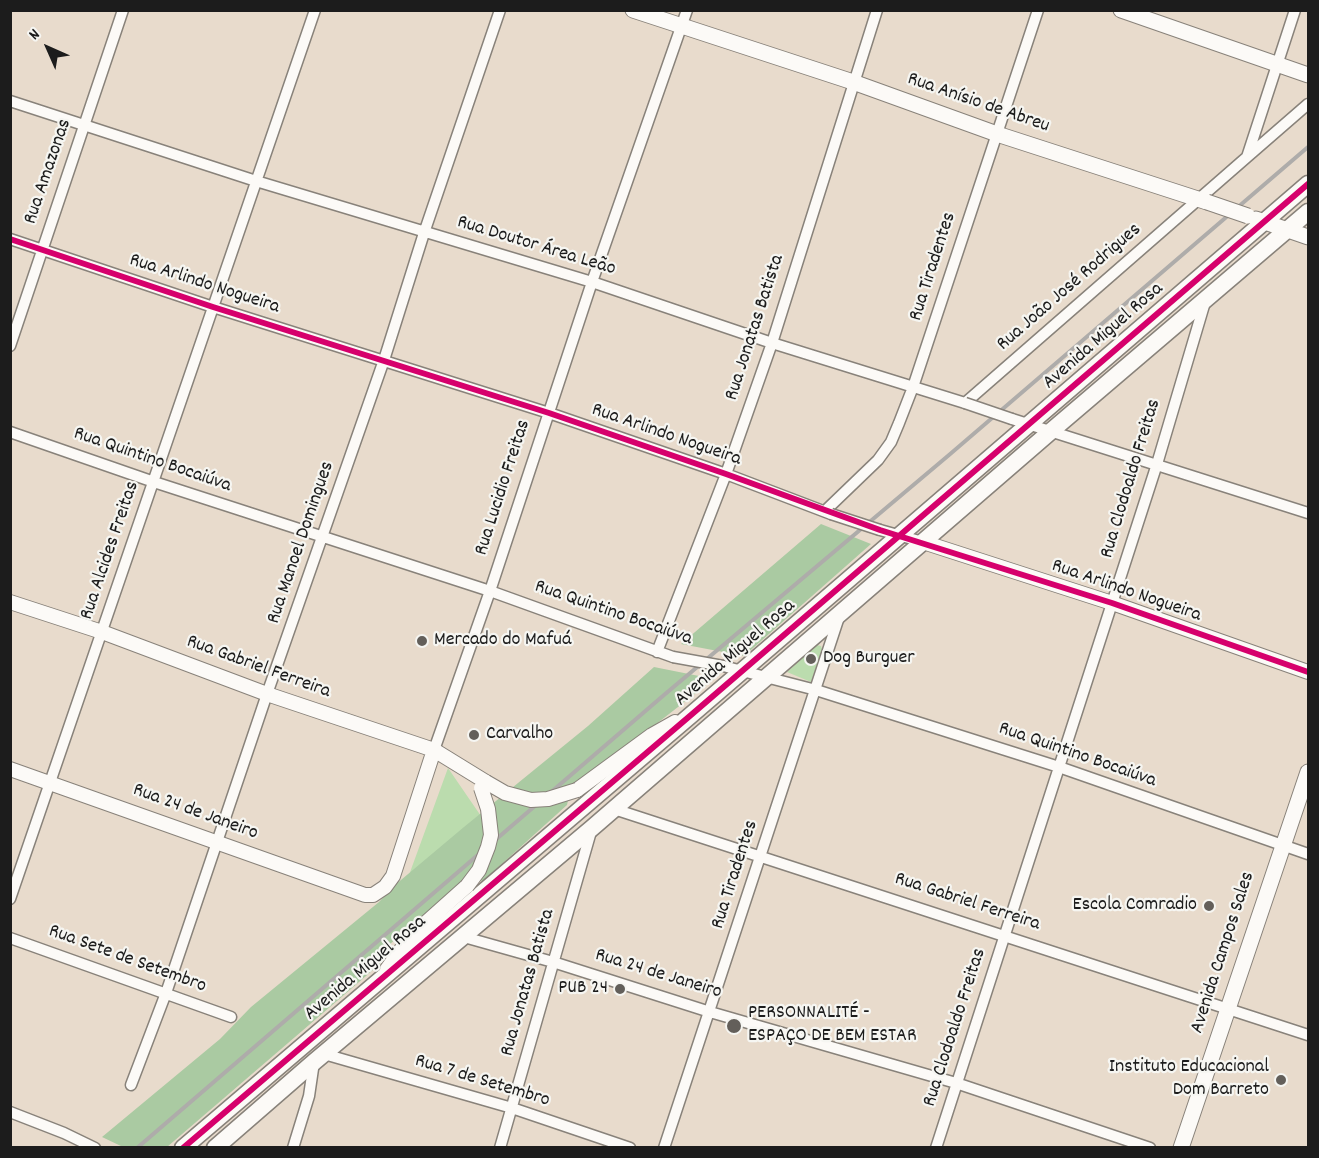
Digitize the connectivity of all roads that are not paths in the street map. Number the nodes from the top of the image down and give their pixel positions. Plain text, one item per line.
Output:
1 (123, 10) edge
2 (315, 10) edge
3 (501, 10) edge
4 (633, 10) edge
5 (687, 10) edge
6 (877, 10) edge
7 (1038, 10) edge
8 (1120, 10) edge
9 (1295, 10) edge
10 (682, 26) junction
11 (1278, 64) junction
12 (1308, 75) edge
13 (853, 82) junction
14 (10, 101) edge
15 (1308, 104) edge
16 (84, 124) junction
17 (997, 134) junction
18 (1247, 158) junction
19 (256, 181) junction
20 (1308, 184) edge
21 (1203, 200) junction
22 (1308, 212) edge
23 (1264, 221) junction
24 (1288, 230) junction
25 (424, 232) junction
26 (1308, 237) edge
27 (10, 239) edge
28 (42, 249) junction
29 (592, 282) junction
30 (1205, 301) junction
31 (213, 307) junction
32 (772, 343) junction
33 (10, 346) edge
34 (384, 360) junction
35 (913, 387) junction
36 (965, 404) junction
37 (549, 413) junction
38 (1020, 421) junction
39 (10, 432) edge
40 (1050, 432) junction
41 (1157, 464) junction
42 (726, 474) junction
43 (153, 482) junction
44 (828, 512) junction
45 (1308, 513) edge
46 (899, 536) junction
47 (323, 537) junction
48 (923, 542) junction
49 (490, 591) junction
50 (10, 602) edge
51 (1112, 603) junction
52 (840, 614) junction
53 (102, 632) junction
54 (657, 652) junction
55 (742, 671) junction
56 (1308, 672) edge
57 (766, 676) junction
58 (816, 690) junction
59 (267, 694) junction
60 (691, 715) junction
61 (434, 750) junction
62 (1059, 767) junction
63 (10, 770) edge
64 (1308, 772) edge
65 (481, 782) junction
66 (51, 783) junction
67 (614, 809) junction
68 (592, 828) junction
69 (217, 842) junction
70 (1282, 846) junction
71 (1308, 854) edge
72 (760, 858) junction
73 (365, 895) joint
74 (10, 899) edge
75 (1005, 936) junction
76 (464, 937) junction
77 (10, 938) edge
78 (553, 962) junction
79 (381, 977) junction
80 (166, 993) junction
81 (1227, 1007) junction
82 (710, 1012) junction
83 (231, 1017) dead end
84 (1308, 1035) edge
85 (319, 1058) junction
86 (956, 1083) junction
87 (131, 1085) dead end
88 (252, 1087) junction
89 (266, 1102) junction
90 (512, 1108) junction
91 (10, 1112) edge
92 (92, 1146) edge
93 (183, 1148) edge
94 (215, 1148) edge
95 (293, 1148) edge
96 (500, 1148) edge
97 (630, 1148) edge
98 (664, 1148) edge
99 (936, 1148) edge
100 (1150, 1148) edge
101 (1181, 1148) edge

1 - 16 street, Rua Amazonas
2 - 19 street, Rua Alcides Freitas
3 - 25 street, Rua Manoel Domingues
4 - 10 main road, Rua Anísio de Abreu
5 - 10 street, Rua Lucidio Freitas
6 - 13 street, Rua Jonatas Batista
7 - 17 street, Rua Tiradentes
8 - 11 main road
9 - 11 street
10 - 13 main road, Rua Anísio de Abreu
10 - 29 street, Rua Lucidio Freitas
11 - 12 main road
11 - 18 street
13 - 17 main road, Rua Anísio de Abreu
13 - 32 street, Rua Jonatas Batista
14 - 16 street, Rua Doutor Área Leão
15 - 18 street
16 - 19 street, Rua Doutor Área Leão
16 - 28 street, Rua Amazonas
17 - 21 main road, Rua Anísio de Abreu
17 - 35 street, Rua Tiradentes
18 - 21 street
19 - 25 street, Rua Doutor Área Leão
19 - 31 street, Rua Alcides Freitas
20 - 23 main road, Avenida Miguel Rosa
21 - 23 main road, Rua Anísio de Abreu, bridge
21 - 36 street, Rua João José Rodrigues
22 - 24 main road, Avenida Miguel Rosa
23 - 24 main road, Rua Anísio de Abreu
23 - 38 main road, Avenida Miguel Rosa
24 - 26 main road, Rua Anísio de Abreu
24 - 30 main road, Avenida Miguel Rosa
25 - 29 street, Rua Doutor Área Leão
25 - 34 street, Rua Manoel Domingues
27 - 28 street, Rua Arlindo Nogueira
28 - 31 street, Rua Arlindo Nogueira
28 - 33 street, Rua Amazonas
29 - 32 street, Rua Doutor Área Leão
29 - 37 street, Rua Lucidio Freitas
30 - 40 main road, Avenida Miguel Rosa
30 - 41 street, Rua Clodoaldo Freitas
31 - 34 street, Rua Arlindo Nogueira
31 - 43 street, Rua Alcides Freitas
32 - 35 street, Rua Doutor Área Leão
32 - 42 street, Rua Jonatas Batista
34 - 37 street, Rua Arlindo Nogueira
34 - 47 street, Rua Manoel Domingues
35 - 36 street, Rua Doutor Área Leão
35 - 44 street, Rua Tiradentes
36 - 38 street, Rua Doutor Área Leão, bridge
37 - 42 street, Rua Arlindo Nogueira
37 - 49 street, Rua Lucidio Freitas
38 - 40 street, Rua Doutor Área Leão
38 - 46 main road, Avenida Miguel Rosa
39 - 43 street, Rua Quintino Bocaiúva
40 - 41 street, Rua Doutor Área Leão
40 - 48 main road, Avenida Miguel Rosa
41 - 45 street, Rua Doutor Área Leão
41 - 51 street, Rua Clodoaldo Freitas
42 - 44 street, Rua Arlindo Nogueira
42 - 54 street, Rua Jonatas Batista
43 - 47 street, Rua Quintino Bocaiúva
43 - 53 street, Rua Alcides Freitas
44 - 46 street, Rua Arlindo Nogueira, bridge
46 - 48 street, Rua Arlindo Nogueira
46 - 55 main road, Avenida Miguel Rosa
47 - 49 street, Rua Quintino Bocaiúva
47 - 59 street, Rua Manoel Domingues
48 - 51 street, Rua Arlindo Nogueira
48 - 52 main road, Avenida Miguel Rosa
49 - 54 street, Rua Quintino Bocaiúva
49 - 61 street, Rua Lucidio Freitas
50 - 53 street, Rua Gabriel Ferreira
51 - 56 street, Rua Arlindo Nogueira
51 - 62 street, Rua Clodoaldo Freitas
52 - 57 main road, Avenida Miguel Rosa
52 - 58 street, Rua Tiradentes
53 - 59 street, Rua Gabriel Ferreira
53 - 66 street, Rua Alcides Freitas
54 - 55 street, Rua Quintino Bocaiúva, bridge
55 - 57 street, Rua Quintino Bocaiúva
55 - 60 main road, Avenida Miguel Rosa
57 - 58 street, Rua Quintino Bocaiúva
57 - 67 main road, Avenida Miguel Rosa
58 - 62 street, Rua Quintino Bocaiúva
58 - 72 street, Rua Tiradentes
59 - 61 street, Rua Gabriel Ferreira
59 - 69 street, Rua Manoel Domingues
60 - 65 street, Rua Gabriel Ferreira, bridge
60 - 79 main road, Avenida Miguel Rosa
61 - 65 street, Rua Gabriel Ferreira
61 - 73 street, Rua Lucidio Freitas
62 - 70 street, Rua Quintino Bocaiúva
62 - 75 street, Rua Clodoaldo Freitas
63 - 66 street, Rua 24 de Janeiro
64 - 70 main road, Avenida Campos Sales
65 - 79 street, bridge
66 - 69 street, Rua 24 de Janeiro
66 - 74 street, Rua Alcides Freitas
67 - 68 main road, Avenida Miguel Rosa
67 - 72 street, Rua Gabriel Ferreira
68 - 76 main road, Avenida Miguel Rosa
68 - 78 street, Rua Jonatas Batista
69 - 73 street, Rua 24 de Janeiro
69 - 80 street, Rua Manoel Domingues
70 - 71 street, Rua Quintino Bocaiúva
70 - 81 main road, Avenida Campos Sales
72 - 75 street, Rua Gabriel Ferreira
72 - 82 street, Rua Tiradentes
75 - 81 street, Rua Gabriel Ferreira
75 - 86 street, Rua Clodoaldo Freitas
76 - 78 street, Rua 24 de Janeiro
76 - 85 main road, Avenida Miguel Rosa
77 - 80 street, Rua Sete de Setembro
78 - 82 street, Rua 24 de Janeiro
78 - 90 street, Rua Jonatas Batista
79 - 88 main road, Avenida Miguel Rosa
80 - 83 street, Rua Sete de Setembro
80 - 87 street, Rua Manoel Domingues
81 - 84 street, Rua Gabriel Ferreira
81 - 101 main road, Avenida Campos Sales
82 - 86 street, Rua 24 de Janeiro
82 - 98 street, Rua Tiradentes
85 - 89 main road, Avenida Miguel Rosa
85 - 90 street, Rua 7 de Setembro
85 - 95 street
86 - 99 street, Rua Clodoaldo Freitas
86 - 100 street, Rua 24 de Janeiro
88 - 89 main road
88 - 93 main road, Avenida Miguel Rosa
89 - 94 main road, Avenida Miguel Rosa
90 - 96 street, Rua Jonatas Batista
90 - 97 street, Rua 7 de Setembro
91 - 92 street

